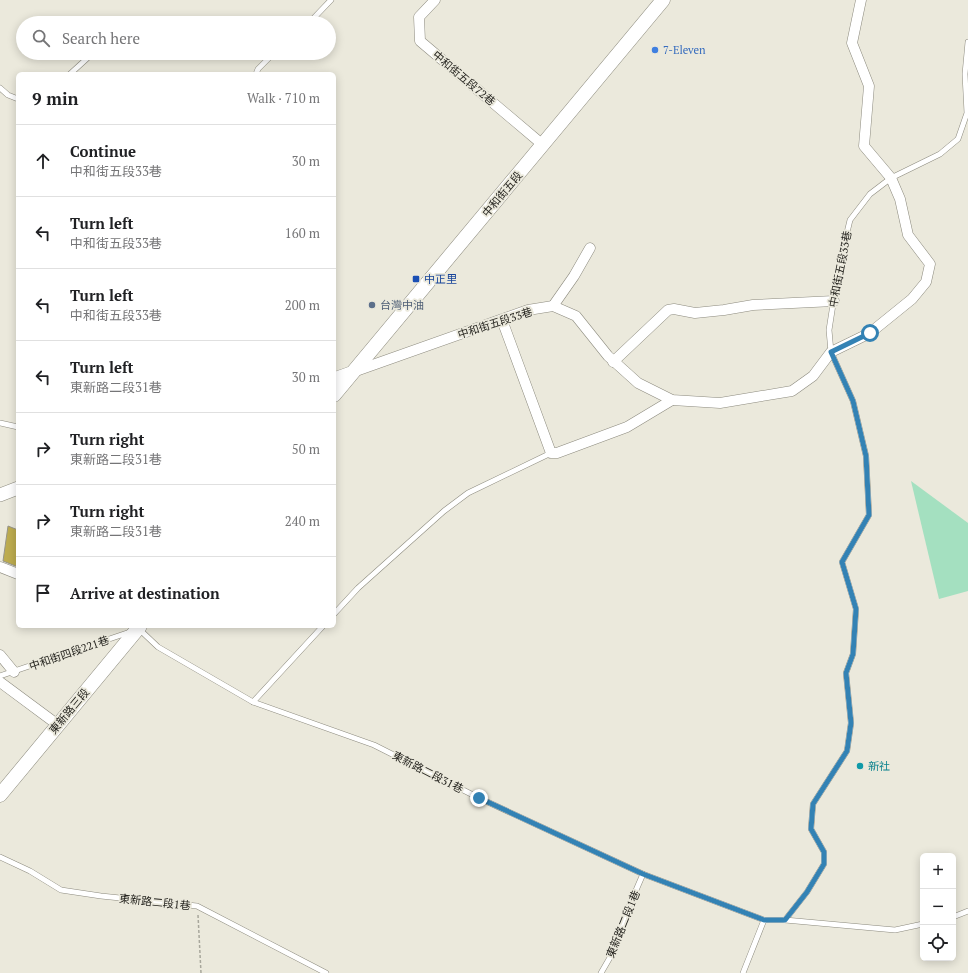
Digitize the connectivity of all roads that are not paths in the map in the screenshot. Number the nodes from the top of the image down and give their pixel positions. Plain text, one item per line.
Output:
1 (331, 0) edge
2 (435, 0) edge
3 (663, 0) edge
4 (861, 0) edge
5 (316, 16) edge
6 (968, 42) edge
7 (85, 60) edge
8 (267, 60) edge
9 (72, 72) edge
10 (257, 72) edge
11 (0, 88) edge
12 (16, 98) edge
13 (543, 145) junction
14 (891, 178) junction
15 (590, 248) dead end
16 (834, 301) junction
17 (553, 306) junction
18 (502, 320) junction
19 (831, 352) junction
20 (613, 362) junction
21 (351, 373) junction
22 (336, 378) edge
23 (336, 392) edge
24 (672, 400) junction
25 (0, 424) edge
26 (16, 427) edge
27 (551, 454) junction
28 (16, 489) edge
29 (0, 495) edge
30 (0, 567) edge
31 (16, 573) edge
32 (336, 612) edge
33 (134, 628) edge
34 (136, 628) edge
35 (138, 628) edge
36 (321, 628) edge
37 (0, 656) edge
38 (14, 672) junction
39 (0, 676) edge
40 (0, 682) edge
41 (253, 702) junction
42 (58, 725) junction
43 (0, 795) edge
44 (0, 857) edge
45 (643, 874) junction
46 (968, 910) edge
47 (956, 916) edge
48 (764, 920) junction
49 (785, 920) junction
50 (920, 925) edge
51 (326, 973) edge
52 (601, 973) edge
53 (743, 973) edge

1 - 5 lane
2 - 13 street, 中和街五段72巷
3 - 13 main road, 中和街五段
4 - 14 street
6 - 14 lane, 中和街五段33巷
7 - 9 lane
8 - 10 lane
11 - 12 lane
13 - 21 main road, 中和街五段
14 - 16 lane, 中和街五段33巷
14 - 19 street
15 - 17 street
16 - 19 lane, 中和街五段33巷
16 - 20 street
17 - 18 street, 中和街五段33巷
17 - 20 street
18 - 21 street, 中和街五段33巷
18 - 27 street
19 - 24 street
19 - 49 lane, 中和街五段33巷
20 - 24 street
21 - 22 street
21 - 23 main road, 中和街五段
24 - 27 street
25 - 26 lane
27 - 32 lane
28 - 29 street
30 - 31 street
33 - 38 lane, 中和街四段221巷
34 - 42 main road, 東新路三段
35 - 41 lane, 東新路二段31巷
36 - 41 lane
37 - 38 street
38 - 39 lane, 中和街四段221巷
40 - 42 street
41 - 45 lane, 東新路二段31巷
42 - 43 main road, 東新路三段
44 - 51 lane, 東新路二段1巷
45 - 48 lane, 東新路二段31巷
45 - 52 lane, 東新路二段1巷
46 - 47 lane
48 - 49 lane, 東新路二段31巷
48 - 53 lane
49 - 50 lane, 東新路二段31巷

